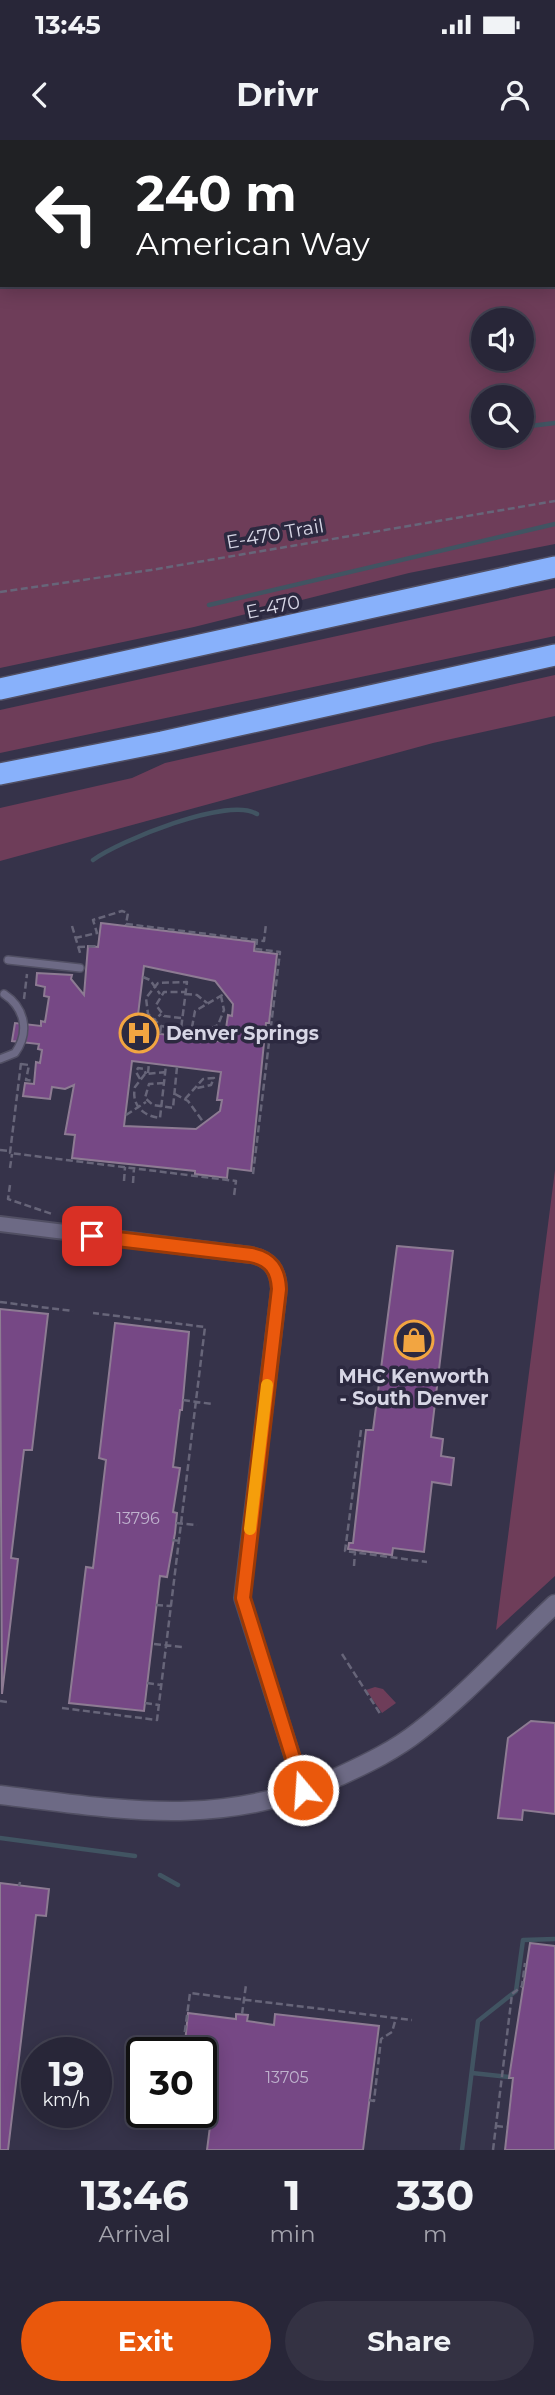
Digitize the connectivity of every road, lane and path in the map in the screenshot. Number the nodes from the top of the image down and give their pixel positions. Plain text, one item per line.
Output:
1 (555, 500) edge
2 (555, 567) edge
3 (0, 592) edge
4 (555, 655) edge
5 (0, 689) edge
6 (1, 774) edge
7 (266, 924) dead end
8 (72, 926) dead end
9 (75, 938) junction
10 (257, 940) junction
11 (98, 946) dead end
12 (78, 947) junction
13 (71, 959) dead end
14 (8, 960) dead end
15 (80, 968) dead end
16 (27, 969) dead end
17 (143, 977) dead end
18 (155, 985) junction
19 (185, 993) junction
20 (4, 994) dead end
21 (160, 994) junction
22 (208, 1004) junction
23 (27, 1005) dead end
24 (161, 1014) junction
25 (149, 1015) junction
26 (182, 1018) junction
27 (192, 1019) junction
28 (155, 1022) junction
29 (218, 1025) junction
30 (161, 1026) junction
31 (181, 1029) junction
32 (210, 1030) junction
33 (191, 1031) junction
34 (160, 1034) dead end
35 (180, 1037) dead end
36 (190, 1038) dead end
37 (25, 1056) dead end
38 (0, 1059) edge
39 (149, 1063) dead end
40 (20, 1064) junction
41 (166, 1065) dead end
42 (177, 1067) dead end
43 (166, 1072) junction
44 (147, 1074) junction
45 (140, 1079) junction
46 (34, 1081) dead end
47 (164, 1086) junction
48 (197, 1088) junction
49 (175, 1090) junction
50 (185, 1100) junction
51 (147, 1101) junction
52 (162, 1107) junction
53 (139, 1108) junction
54 (126, 1115) dead end
55 (204, 1123) dead end
56 (0, 1150) edge
57 (11, 1152) junction
58 (125, 1167) junction
59 (10, 1168) dead end
60 (134, 1168) junction
61 (253, 1174) dead end
62 (124, 1181) dead end
63 (133, 1183) dead end
64 (10, 1185) dead end
65 (234, 1195) dead end
66 (52, 1214) dead end
67 (0, 1224) edge
68 (0, 1302) edge
69 (73, 1311) dead end
70 (93, 1314) dead end
71 (183, 1400) dead end
72 (196, 1401) junction
73 (212, 1404) dead end
74 (361, 1430) dead end
75 (176, 1523) dead end
76 (182, 1523) junction
77 (197, 1525) dead end
78 (172, 1540) dead end
79 (180, 1541) junction
80 (355, 1552) junction
81 (427, 1562) dead end
82 (354, 1566) dead end
83 (555, 1604) edge
84 (156, 1605) dead end
85 (171, 1606) junction
86 (154, 1644) dead end
87 (166, 1645) junction
88 (182, 1647) dead end
89 (342, 1654) dead end
90 (147, 1683) dead end
91 (161, 1685) junction
92 (0, 1701) edge
93 (7, 1702) dead end
94 (145, 1703) dead end
95 (159, 1705) junction
96 (62, 1708) dead end
97 (381, 1715) dead end
98 (303, 1790) junction
99 (0, 1795) edge
100 (525, 1963) dead end
101 (246, 1985) dead end
102 (244, 2000) junction
103 (242, 2014) dead end
104 (396, 2018) junction
105 (412, 2020) dead end
106 (184, 2037) edge
107 (369, 2100) dead end
108 (496, 2126) junction
109 (507, 2127) dead end
110 (493, 2150) edge

1 - 3 path, E-470 Trail
2 - 5 highway, E-470
4 - 6 highway
7 - 10 path
8 - 9 path
9 - 10 path
9 - 12 path
10 - 61 path
11 - 12 path
12 - 13 path
14 - 15 lane
16 - 23 path
17 - 18 path
18 - 19 path
18 - 21 path
18 - 25 path
19 - 21 path
19 - 22 path
19 - 26 path
20 - 38 lane
21 - 24 path
22 - 27 path
22 - 29 path
24 - 26 path
24 - 28 path
25 - 28 path
25 - 28 path
26 - 27 path
26 - 31 path
27 - 33 path
28 - 30 path
29 - 32 path
29 - 32 path
30 - 31 path
30 - 34 path
31 - 35 path
32 - 33 path
33 - 36 path
37 - 40 path
39 - 44 path
40 - 46 path
40 - 57 path
41 - 43 path
42 - 49 path
43 - 44 path
43 - 47 path
44 - 45 path
44 - 45 path
45 - 53 path
47 - 49 path
47 - 51 path
47 - 52 path
48 - 48 path
48 - 50 path
49 - 50 path
49 - 52 path
50 - 55 path
51 - 52 path
51 - 53 path
52 - 53 path
53 - 54 path
56 - 57 path
57 - 58 path
57 - 59 path
58 - 60 path
58 - 62 path
60 - 63 path
60 - 65 path
64 - 66 path
67 - 98 street
68 - 69 path
70 - 72 path
71 - 72 path
72 - 73 path
72 - 76 path
74 - 80 path
75 - 76 path
76 - 77 path
76 - 79 path
78 - 79 path
79 - 85 path
80 - 81 path
80 - 82 path
83 - 98 street
84 - 85 path
85 - 87 path
86 - 87 path
87 - 88 path
87 - 91 path
89 - 97 path
90 - 91 path
91 - 95 path
92 - 93 path
94 - 95 path
95 - 96 path
98 - 99 street
100 - 108 path
101 - 102 path
102 - 103 path
102 - 104 path
102 - 106 path
104 - 105 path
104 - 107 path
108 - 109 path
108 - 110 path

